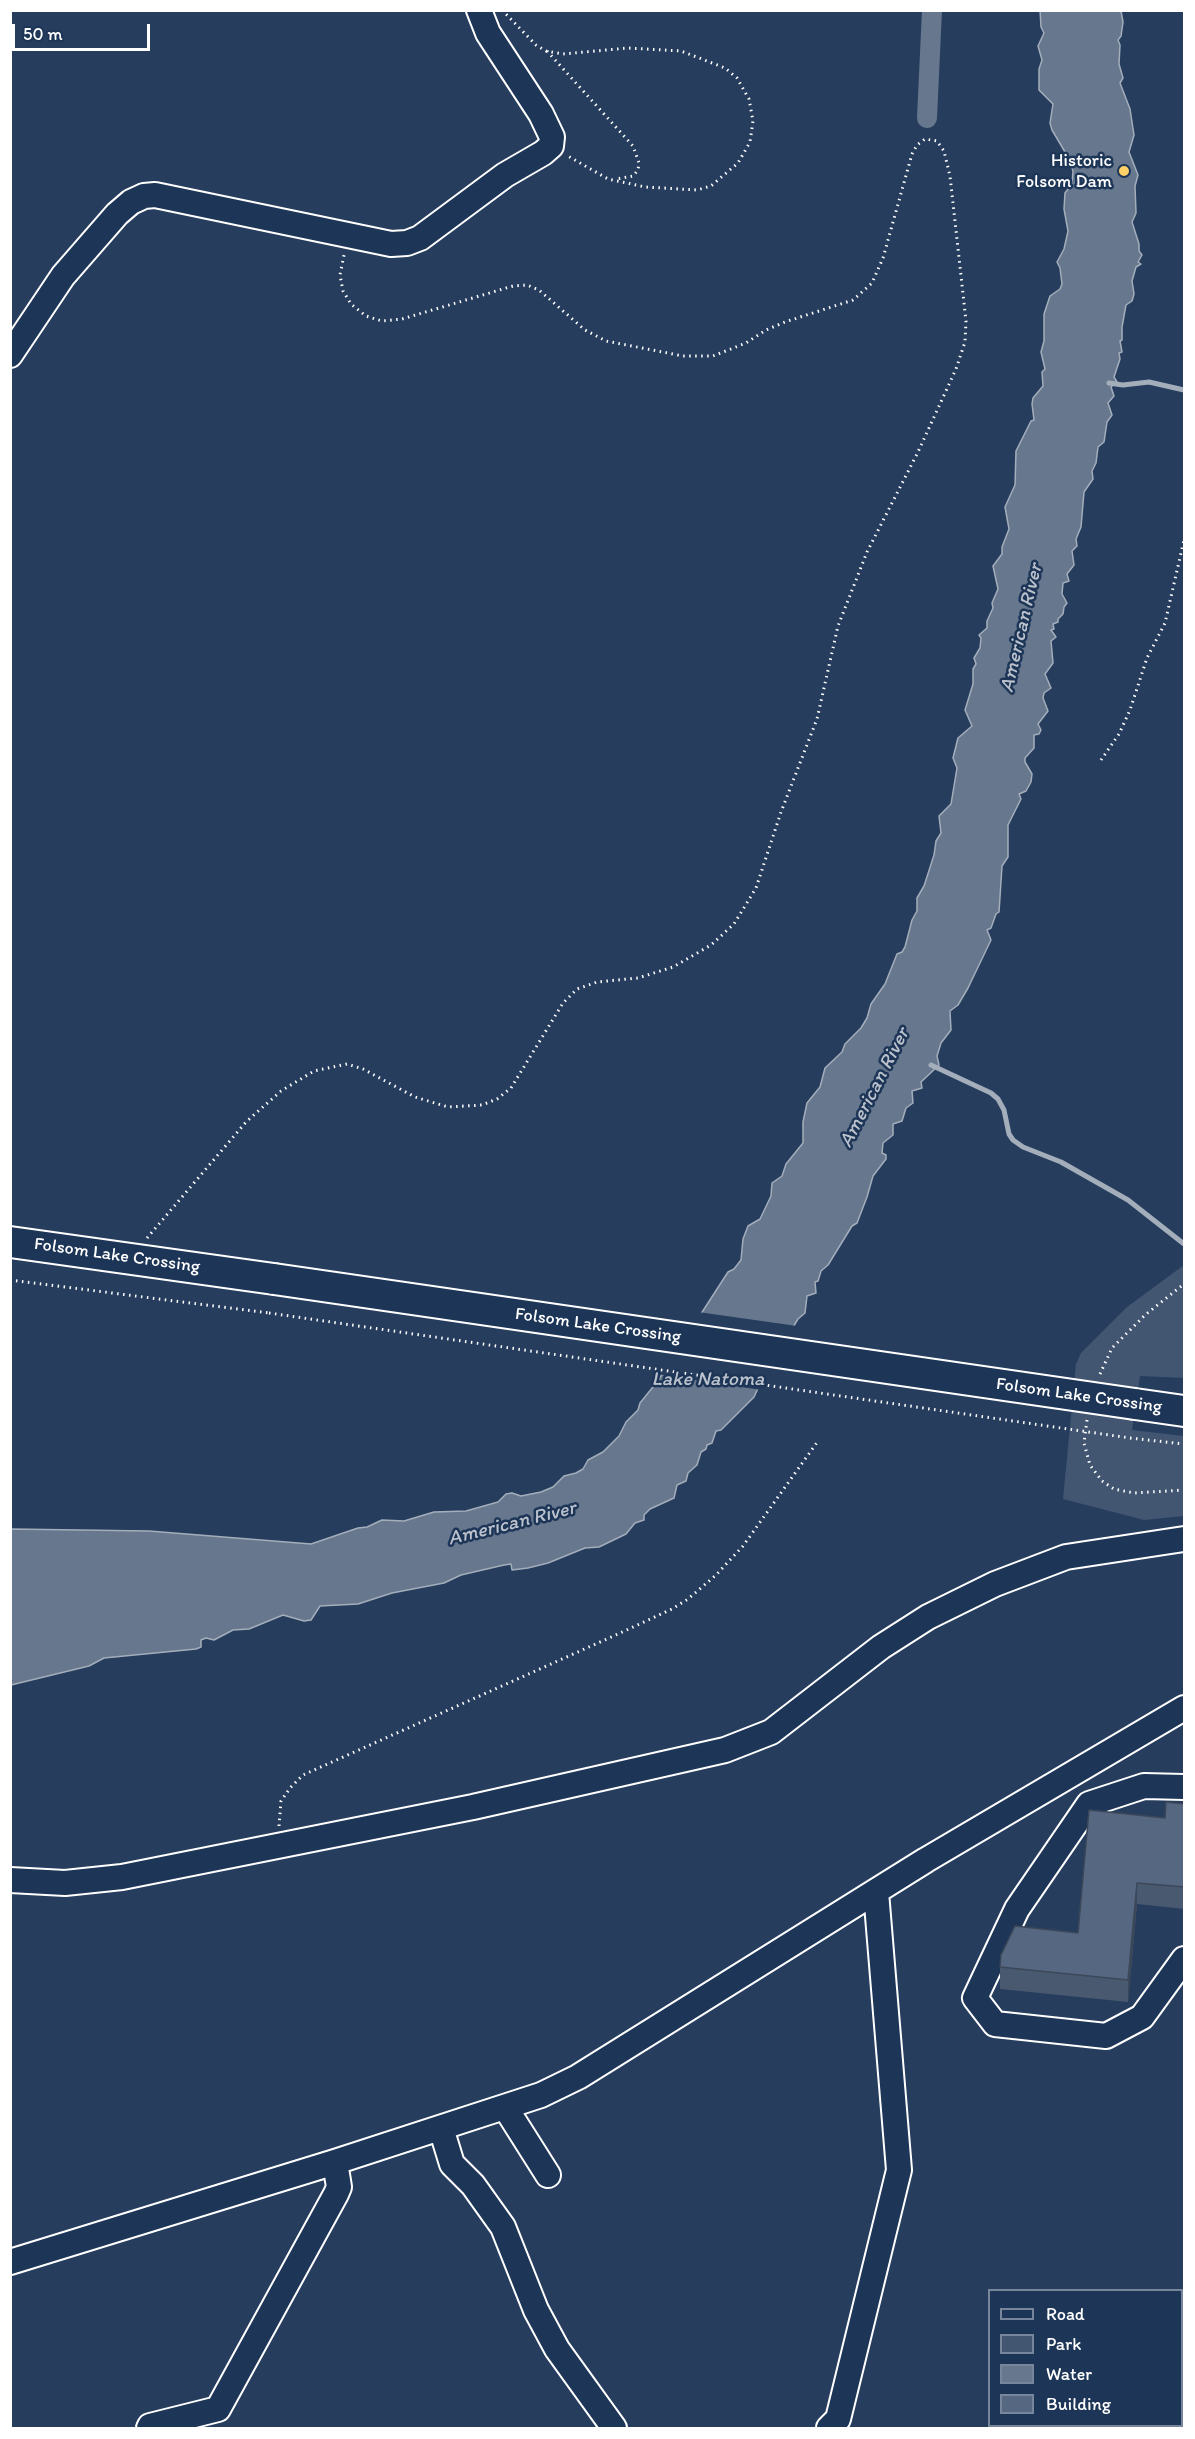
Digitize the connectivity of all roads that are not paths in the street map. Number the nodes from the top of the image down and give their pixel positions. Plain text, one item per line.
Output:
1 (479, 10) edge
2 (10, 355) edge
3 (10, 1242) edge
4 (1185, 1411) edge
5 (1185, 1539) edge
6 (1185, 1708) edge
7 (1185, 1787) edge
8 (10, 1880) edge
9 (876, 1892) junction
10 (1185, 1959) edge
11 (505, 2107) junction
12 (441, 2128) junction
13 (335, 2162) junction
14 (548, 2175) dead end
15 (10, 2262) edge
16 (149, 2428) edge
17 (614, 2428) edge
18 (830, 2428) edge

1 - 2 lane
3 - 4 main road, Folsom Lake Crossing, bridge
5 - 8 lane
6 - 9 lane
7 - 10 lane
9 - 11 lane
9 - 18 lane
11 - 12 lane
11 - 14 lane
12 - 13 lane
12 - 17 lane
13 - 15 lane
13 - 16 lane

